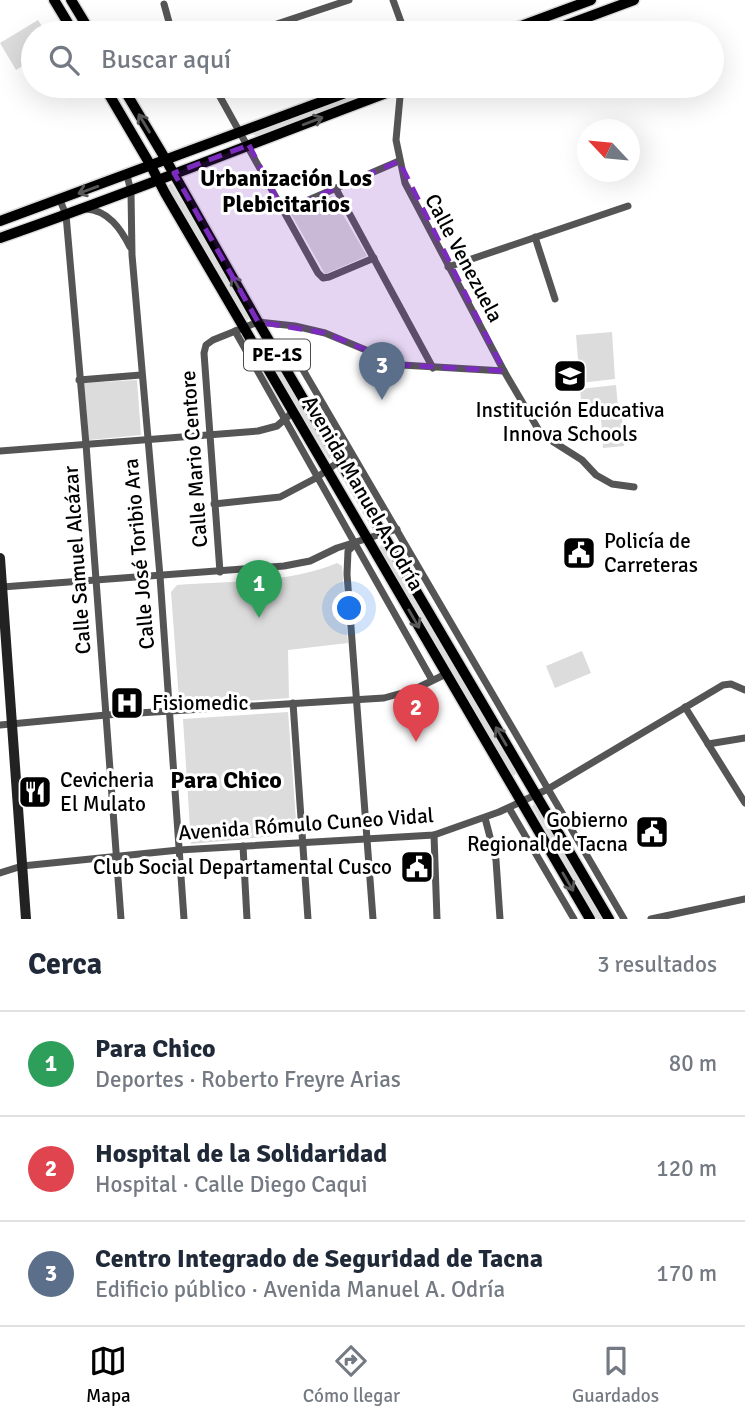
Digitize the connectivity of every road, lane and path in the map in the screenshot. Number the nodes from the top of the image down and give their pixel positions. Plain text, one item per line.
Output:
1 (54, 0) edge
2 (71, 0) edge
3 (349, 0) edge
4 (393, 0) edge
5 (591, 0) edge
6 (634, 0) edge
7 (164, 4) dead end
8 (67, 21) edge
9 (84, 21) edge
10 (169, 21) edge
11 (286, 21) edge
12 (401, 21) edge
13 (534, 21) edge
14 (577, 21) edge
15 (111, 98) edge
16 (129, 98) edge
17 (221, 98) edge
18 (332, 98) edge
19 (371, 98) edge
20 (401, 98) edge
21 (241, 133) junction
22 (249, 145) junction
23 (166, 160) junction
24 (399, 161) junction
25 (151, 166) junction
26 (174, 173) junction
27 (127, 175) junction
28 (159, 180) junction
29 (336, 189) junction
30 (131, 192) junction
31 (60, 200) junction
32 (628, 206) dead end
33 (81, 209) junction
34 (283, 211) junction
35 (66, 215) junction
36 (0, 221) edge
37 (535, 237) junction
38 (0, 238) edge
39 (132, 255) junction
40 (374, 258) junction
41 (448, 267) junction
42 (555, 299) dead end
43 (258, 322) junction
44 (240, 330) junction
45 (275, 352) junction
46 (433, 368) junction
47 (504, 372) junction
48 (141, 375) junction
49 (79, 380) junction
50 (293, 412) junction
51 (285, 421) junction
52 (208, 435) junction
53 (147, 440) junction
54 (86, 444) junction
55 (0, 451) edge
56 (351, 453) junction
57 (340, 461) junction
58 (327, 470) junction
59 (316, 478) junction
60 (634, 487) dead end
61 (214, 504) junction
62 (397, 529) junction
63 (383, 534) junction
64 (368, 539) junction
65 (355, 543) junction
66 (0, 558) edge
67 (220, 572) junction
68 (160, 576) junction
69 (96, 580) junction
70 (2, 587) junction
71 (446, 674) junction
72 (432, 680) junction
73 (745, 690) edge
74 (357, 701) junction
75 (293, 703) junction
76 (685, 707) junction
77 (169, 713) junction
78 (107, 715) junction
79 (12, 722) junction
80 (0, 725) edge
81 (745, 738) edge
82 (708, 744) junction
83 (548, 789) junction
84 (536, 795) junction
85 (744, 799) edge
86 (521, 802) junction
87 (509, 808) junction
88 (485, 818) junction
89 (434, 835) junction
90 (369, 838) junction
91 (303, 843) junction
92 (243, 846) junction
93 (179, 850) junction
94 (117, 856) junction
95 (22, 866) junction
96 (0, 873) edge
97 (743, 902) edge
98 (686, 915) edge
99 (26, 919) edge
100 (121, 919) edge
101 (184, 919) edge
102 (247, 919) edge
103 (308, 919) edge
104 (373, 919) edge
105 (437, 919) edge
106 (500, 919) edge
107 (574, 919) edge
108 (590, 919) edge
109 (609, 919) edge
110 (624, 919) edge
111 (651, 919) edge

1 - 8 main road
2 - 9 main road
3 - 11 street
4 - 12 street
5 - 13 main road
6 - 14 main road
7 - 10 street
15 - 25 main road, Avenida Manuel A. Odría
23 -> 16 main road, Avenida Manuel A. Odría
17 - 21 street
18 - 21 main road
22 -> 19 main road
20 - 24 street, Calle Venezuela
21 - 22 street
21 - 23 main road
22 - 26 main road
22 - 34 street
23 - 25 main road
23 - 26 main road, Avenida Manuel A. Odría / PE-1S
24 - 29 street
24 - 41 street, Calle Venezuela
25 - 27 main road
25 - 28 main road, Avenida Manuel A. Odría
26 - 28 main road
43 -> 26 main road, Avenida Manuel A. Odría / PE-1S
27 - 30 street, Calle José Toribio Ara
27 -> 31 main road
28 - 30 main road
28 - 44 main road, Avenida Manuel A. Odría / PE-1S
29 - 34 street
29 - 40 street
30 - 33 main road
30 - 39 street, Calle José Toribio Ara
31 - 35 street, Calle Samuel Alcázar
31 - 36 main road
32 - 37 street
33 - 35 main road
33 - 39 street, Calle José Toribio Ara
34 - 40 street
35 - 38 main road
35 - 49 street, Calle Samuel Alcázar
37 - 41 street
37 - 42 street
39 - 48 street, Calle José Toribio Ara
40 - 46 street
41 - 47 street, Calle Venezuela
43 - 44 street
43 - 45 main road, Avenida Manuel A. Odría / PE-1S
43 - 46 street
44 - 50 main road, Avenida Manuel A. Odría / PE-1S
44 - 51 street
44 - 52 street, Calle Mario Centore
45 - 56 street, Avenida Manuel A. Odría
45 - 57 main road, Avenida Manuel A. Odría / PE-1S
46 - 47 street
47 - 60 street, Calle Venezuela
48 - 49 street
48 - 53 street, Calle José Toribio Ara
49 - 54 street, Calle Samuel Alcázar
50 - 51 street
50 - 58 main road, Avenida Manuel A. Odría / PE-1S
51 - 52 street
51 - 59 street
52 - 53 street
52 - 61 street, Calle Mario Centore
53 - 54 street
53 - 68 street, Calle José Toribio Ara
54 - 55 street
54 - 69 street, Calle Samuel Alcázar
56 - 57 street
56 - 62 street, Avenida Manuel A. Odría
57 - 58 street
57 - 63 main road, Avenida Manuel A. Odría / PE-1S
58 - 59 street
58 - 64 main road, Avenida Manuel A. Odría / PE-1S
59 - 61 street
59 - 65 street
61 - 67 street, Calle Mario Centore
62 - 63 street
62 - 83 street, Avenida Manuel A. Odría
63 - 64 street
84 -> 63 main road, Avenida Manuel A. Odría / PE-1S
64 - 65 street
64 -> 71 main road, Avenida Manuel A. Odría / PE-1S
65 - 67 street
65 - 72 street
65 - 74 street
66 - 70 main road
67 - 68 street
68 - 69 street
68 - 77 street, Calle José Toribio Ara
69 - 70 street
69 - 78 street, Calle Samuel Alcázar
70 - 79 main road
71 - 72 street
71 - 86 main road, Avenida Manuel A. Odría / PE-1S
72 - 74 street
73 - 76 street, Avenida Rómulo Cuneo Vidal
74 - 75 street
74 - 90 street
75 - 77 street
75 - 91 street
76 - 82 street
76 - 83 street, Avenida Rómulo Cuneo Vidal
77 - 78 street
77 - 93 street, Calle José Toribio Ara
78 - 79 street
78 - 94 street, Calle Samuel Alcázar
79 - 80 street
79 - 95 main road
81 - 82 street
82 - 85 street
83 - 84 street, Avenida Rómulo Cuneo Vidal
83 - 110 street, Avenida Manuel A. Odría
84 - 86 street, Avenida Rómulo Cuneo Vidal
84 - 109 main road, Avenida Manuel A. Odría / PE-1S
86 - 87 street, Avenida Rómulo Cuneo Vidal
86 -> 108 main road, Avenida Manuel A. Odría / PE-1S
87 - 88 street, Avenida Rómulo Cuneo Vidal
87 - 107 street
88 - 89 street, Avenida Rómulo Cuneo Vidal
88 - 106 street
89 - 90 street, Avenida Rómulo Cuneo Vidal
89 - 105 street
90 - 91 street, Avenida Rómulo Cuneo Vidal
90 - 104 street
91 - 92 street, Avenida Rómulo Cuneo Vidal
91 - 103 street
92 - 93 street, Avenida Rómulo Cuneo Vidal
92 - 102 street
93 - 94 street, Avenida Rómulo Cuneo Vidal
93 - 101 street, Calle José Toribio Ara
94 - 95 street, Avenida Rómulo Cuneo Vidal
94 - 100 street, Calle Samuel Alcázar
95 - 96 street, Avenida Rómulo Cuneo Vidal
95 - 99 main road
97 - 98 street
98 - 111 street

